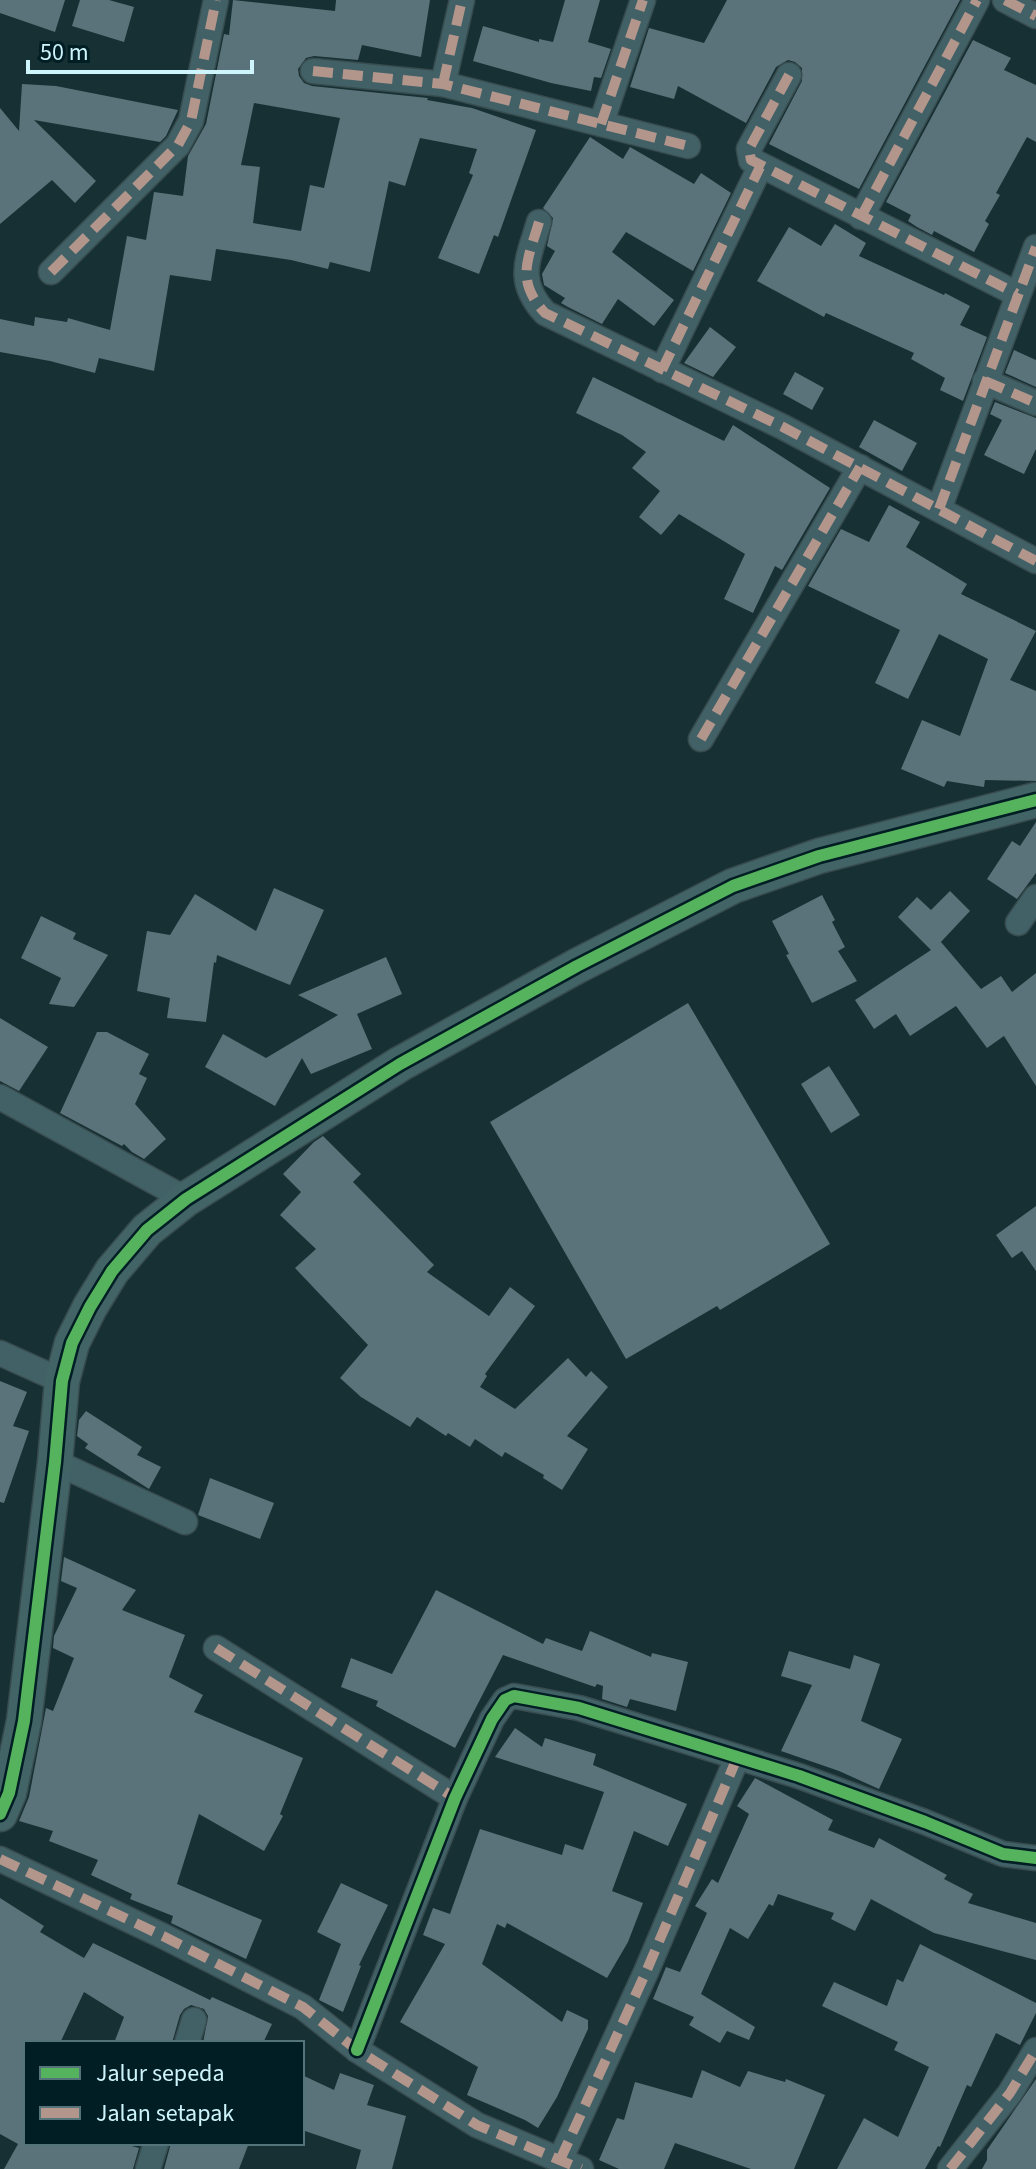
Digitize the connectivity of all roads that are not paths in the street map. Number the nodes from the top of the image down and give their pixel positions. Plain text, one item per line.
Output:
1 (216, 0) edge
2 (462, 0) edge
3 (643, 0) edge
4 (977, 0) edge
5 (1005, 0) edge
6 (1035, 14) edge
7 (313, 71) dead end
8 (789, 75) dead end
9 (443, 84) junction
10 (601, 124) junction
11 (688, 146) dead end
12 (760, 167) junction
13 (861, 217) junction
14 (539, 222) dead end
15 (1036, 247) edge
16 (51, 272) dead end
17 (1017, 294) junction
18 (662, 370) junction
19 (985, 381) junction
20 (1036, 403) edge
21 (860, 467) junction
22 (939, 509) junction
23 (1036, 561) edge
24 (701, 739) dead end
25 (1036, 800) edge
26 (1036, 897) edge
27 (1018, 923) dead end
28 (0, 1097) edge
29 (186, 1199) junction
30 (0, 1353) edge
31 (62, 1381) junction
32 (55, 1462) junction
33 (185, 1522) dead end
34 (216, 1648) dead end
35 (737, 1758) junction
36 (455, 1798) junction
37 (0, 1814) edge
38 (1036, 1858) edge
39 (0, 1859) edge
40 (357, 2050) junction
41 (1036, 2050) edge
42 (155, 2145) edge
43 (570, 2165) edge
44 (148, 2169) edge
45 (950, 2169) edge

1 - 16 street
2 - 9 street
3 - 10 street
4 - 13 street
5 - 6 street
7 - 9 street
8 - 12 street
9 - 10 street
10 - 11 street
12 - 13 street
12 - 18 street
13 - 17 street
14 - 18 street
15 - 17 street
17 - 19 street
18 - 21 street
19 - 20 street
19 - 22 street
21 - 22 street
21 - 24 street
22 - 23 street
25 - 29 street
26 - 27 street
28 - 29 street
29 - 31 street
30 - 31 street
31 - 32 street
32 - 33 street
32 - 37 street
34 - 36 street
35 - 36 street
35 - 38 street
35 - 43 street
36 - 40 street
39 - 40 street
40 - 43 street
41 - 45 street
42 - 44 street

